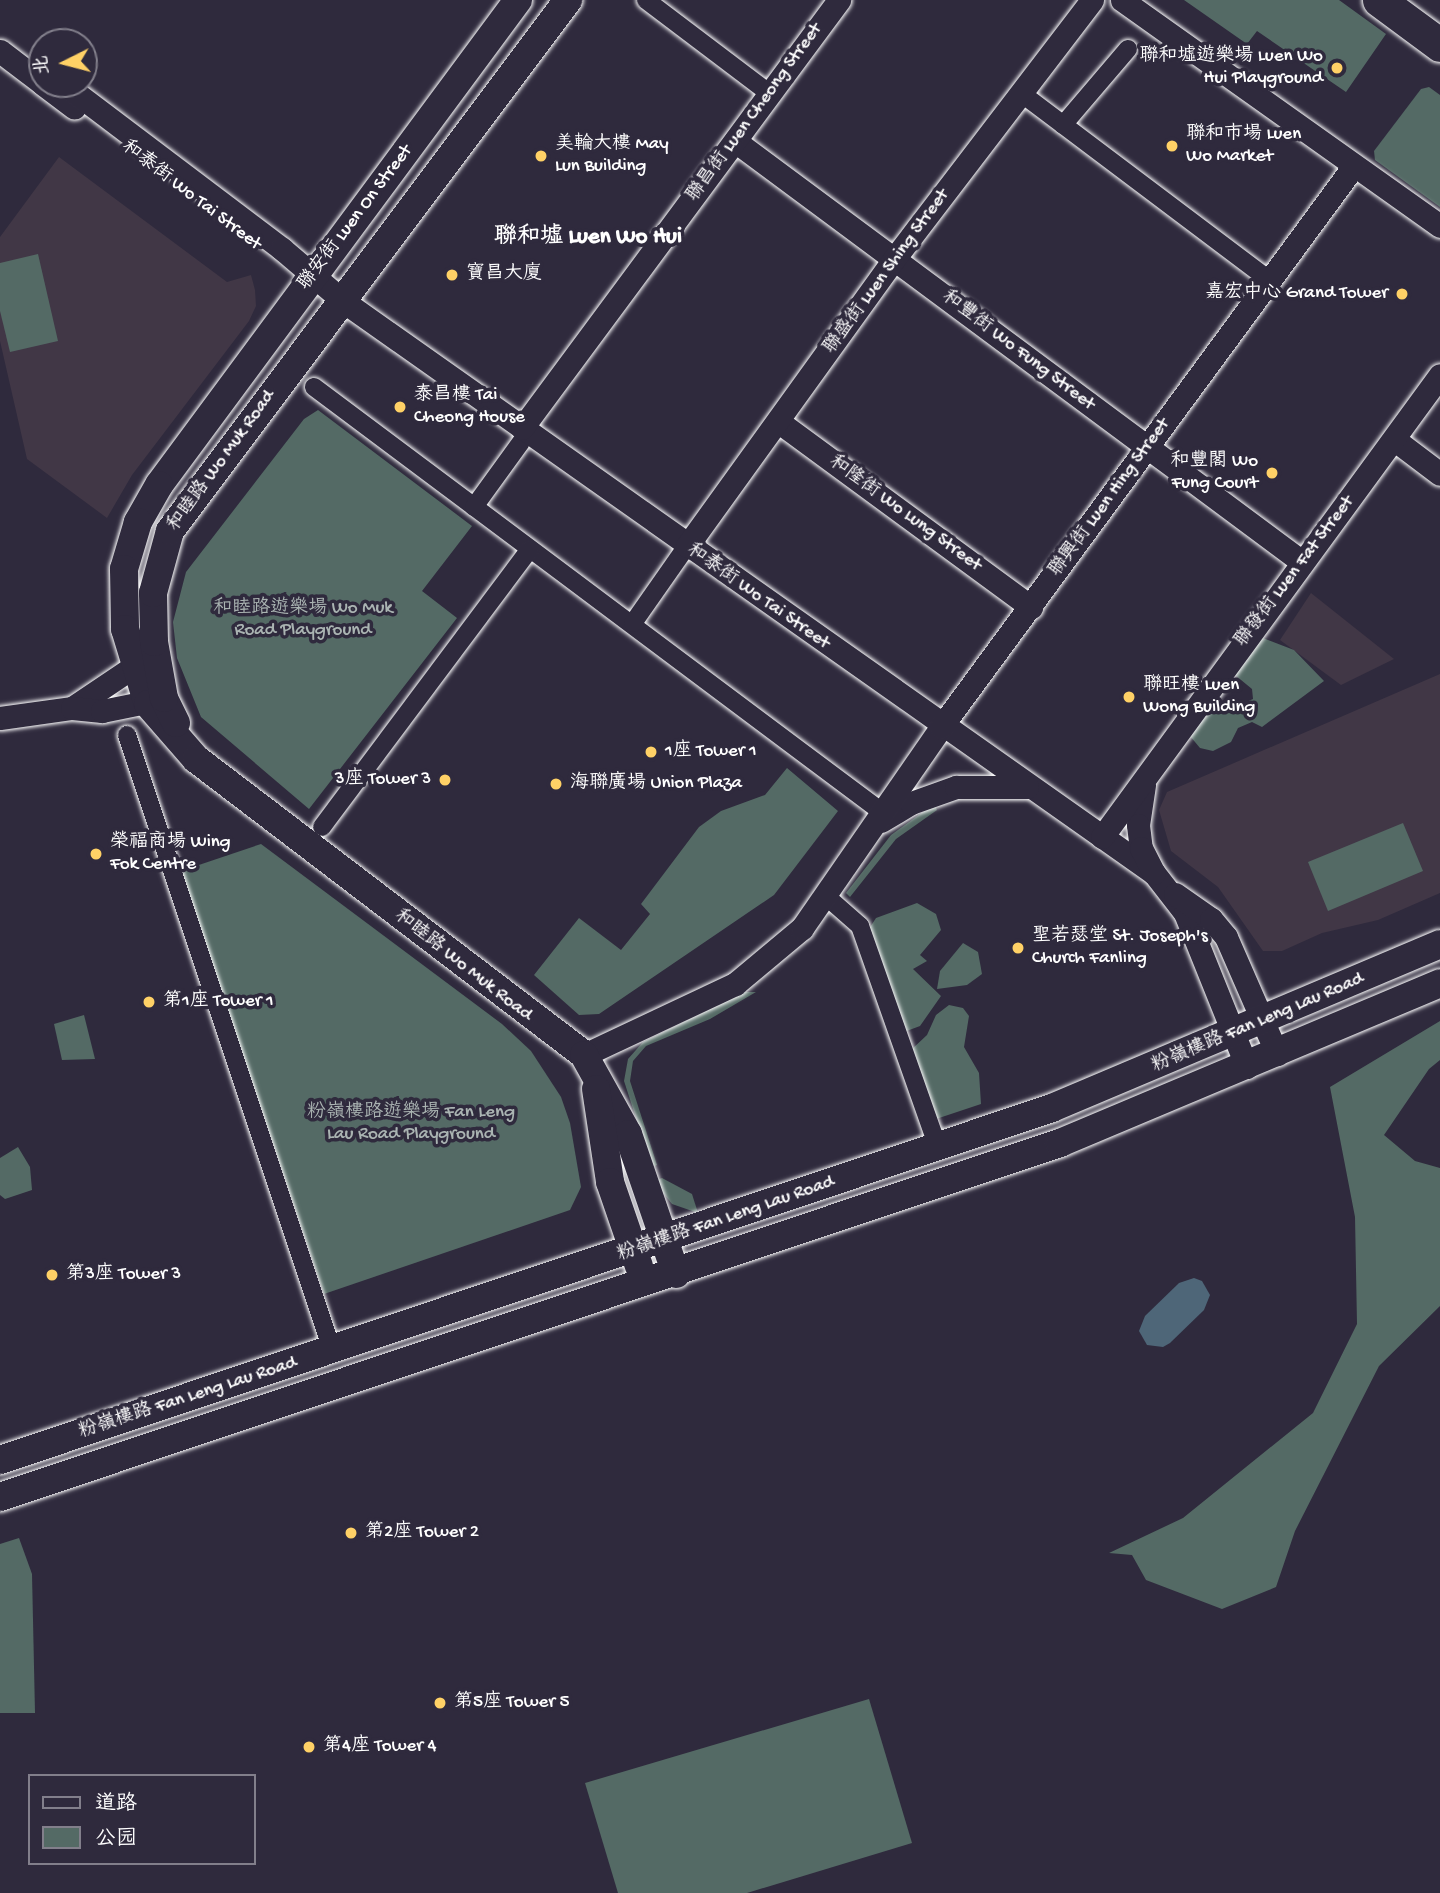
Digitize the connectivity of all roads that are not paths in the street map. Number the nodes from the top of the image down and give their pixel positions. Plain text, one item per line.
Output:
1 (518, 0) edge
2 (568, 0) edge
3 (646, 0) edge
4 (839, 0) edge
5 (1092, 0) edge
6 (1122, 0) edge
7 (1380, 0) edge
8 (0, 36) edge
9 (1440, 45) edge
10 (1128, 49) dead end
11 (0, 51) edge
12 (28, 57) edge
13 (28, 72) edge
14 (769, 93) junction
15 (1021, 93) junction
16 (64, 98) edge
17 (82, 98) edge
18 (1063, 125) junction
19 (735, 141) junction
20 (1353, 167) junction
21 (1440, 226) edge
22 (894, 259) junction
23 (311, 279) junction
24 (1269, 280) junction
25 (343, 301) junction
26 (1440, 375) edge
27 (314, 387) dead end
28 (779, 422) junction
29 (522, 435) junction
30 (194, 437) joint
31 (1395, 440) junction
32 (1147, 446) junction
33 (1440, 474) edge
34 (474, 507) junction
35 (687, 547) junction
36 (530, 549) junction
37 (1301, 561) junction
38 (1031, 607) junction
39 (633, 623) junction
40 (144, 659) junction
41 (156, 701) junction
42 (72, 708) junction
43 (0, 718) edge
44 (941, 727) junction
45 (127, 735) dead end
46 (1150, 769) junction
47 (1028, 787) junction
48 (876, 821) junction
49 (322, 827) dead end
50 (1102, 837) junction
51 (1154, 873) junction
52 (1172, 893) junction
53 (827, 897) junction
54 (1440, 944) edge
55 (1440, 983) edge
56 (1264, 1021) junction
57 (1234, 1035) junction
58 (1277, 1054) junction
59 (589, 1063) junction
60 (1247, 1067) junction
61 (938, 1147) junction
62 (665, 1240) junction
63 (634, 1250) junction
64 (676, 1273) junction
65 (645, 1284) junction
66 (332, 1350) junction
67 (0, 1460) edge
68 (0, 1497) edge

1 - 23 street, 聯安街 Luen On Street
2 - 25 street, 聯安街 Luen On Street
3 - 14 street
4 - 14 street, 聯昌街 Luen Cheong Street
5 - 15 street, 聯盛街 Luen Shing Street
6 - 20 street
7 - 9 main road
8 - 12 street
10 - 18 street
11 - 13 street, 和泰街 Wo Tai Street
14 - 19 street, 聯昌街 Luen Cheong Street
15 - 18 street
15 - 22 street, 聯盛街 Luen Shing Street
16 - 23 street, 和泰街 Wo Tai Street
17 - 23 street, 和泰街 Wo Tai Street
18 - 24 street
19 - 22 street, 和豐街 Wo Fung Street
19 - 29 street, 聯昌街 Luen Cheong Street
20 - 21 street
20 - 24 street, 聯興街 Luen Hing Street
22 - 28 street, 聯盛街 Luen Shing Street
22 - 32 street, 和豐街 Wo Fung Street
23 - 25 street, 和泰街 Wo Tai Street
23 - 30 street, 聯安街 Luen On Street
24 - 32 street, 聯興街 Luen Hing Street
25 - 29 street, 和泰街 Wo Tai Street
25 - 40 street, 和睦路 Wo Muk Road
26 - 31 street, 聯發街 Luen Fat Street
27 - 34 street
28 - 35 street, 聯盛街 Luen Shing Street
28 - 38 street, 和隆街 Wo Lung Street
29 - 34 street, 聯昌街 Luen Cheong Street
29 - 35 street, 和泰街 Wo Tai Street
30 - 40 street, 和睦路 Wo Muk Road
31 - 33 street
31 - 37 street, 聯發街 Luen Fat Street
32 - 37 street, 和豐街 Wo Fung Street
32 - 38 street, 聯興街 Luen Hing Street
34 - 36 street
35 - 39 street
35 - 44 street, 和泰街 Wo Tai Street
36 - 39 street
36 - 49 street
37 - 46 street, 聯發街 Luen Fat Street
38 - 44 street, 聯興街 Luen Hing Street
39 - 48 street
40 - 41 street, 和睦路 Wo Muk Road
40 - 42 street
41 - 42 street
41 - 59 street, 和睦路 Wo Muk Road
42 - 43 street
44 - 47 street, 和泰街 Wo Tai Street
44 - 48 street, 聯興街 Luen Hing Street
45 - 66 street
46 - 50 street, 聯發街 Luen Fat Street
46 - 51 street, 聯發街 Luen Fat Street
47 - 48 street, 聯興街 Luen Hing Street
47 - 50 street, 和泰街 Wo Tai Street
48 - 53 street, 聯興街 Luen Hing Street
50 - 51 street, 和泰街 Wo Tai Street
51 - 52 street, 和泰街 Wo Tai Street
52 - 56 street, 和泰街 Wo Tai Street
52 - 57 street, 和泰街 Wo Tai Street
53 - 59 street, 聯興街 Luen Hing Street
53 - 61 street
54 - 56 street, 粉嶺樓路 Fan Leng Lau Road
55 - 58 street, 粉嶺樓路 Fan Leng Lau Road
56 - 57 street, 粉嶺樓路 Fan Leng Lau Road
56 - 58 street, 和泰街 Wo Tai Street
57 - 60 street, 和泰街 Wo Tai Street
57 - 61 street, 粉嶺樓路 Fan Leng Lau Road
58 - 60 street, 粉嶺樓路 Fan Leng Lau Road
59 - 62 street, 和睦路 Wo Muk Road
59 - 63 street
60 - 64 street, 粉嶺樓路 Fan Leng Lau Road
61 - 62 street, 粉嶺樓路 Fan Leng Lau Road
62 - 63 street, 粉嶺樓路 Fan Leng Lau Road
62 - 64 street, 和睦路 Wo Muk Road
63 - 65 street
63 - 66 street, 粉嶺樓路 Fan Leng Lau Road
64 - 65 street, 粉嶺樓路 Fan Leng Lau Road
65 - 68 street, 粉嶺樓路 Fan Leng Lau Road
66 - 67 street, 粉嶺樓路 Fan Leng Lau Road

